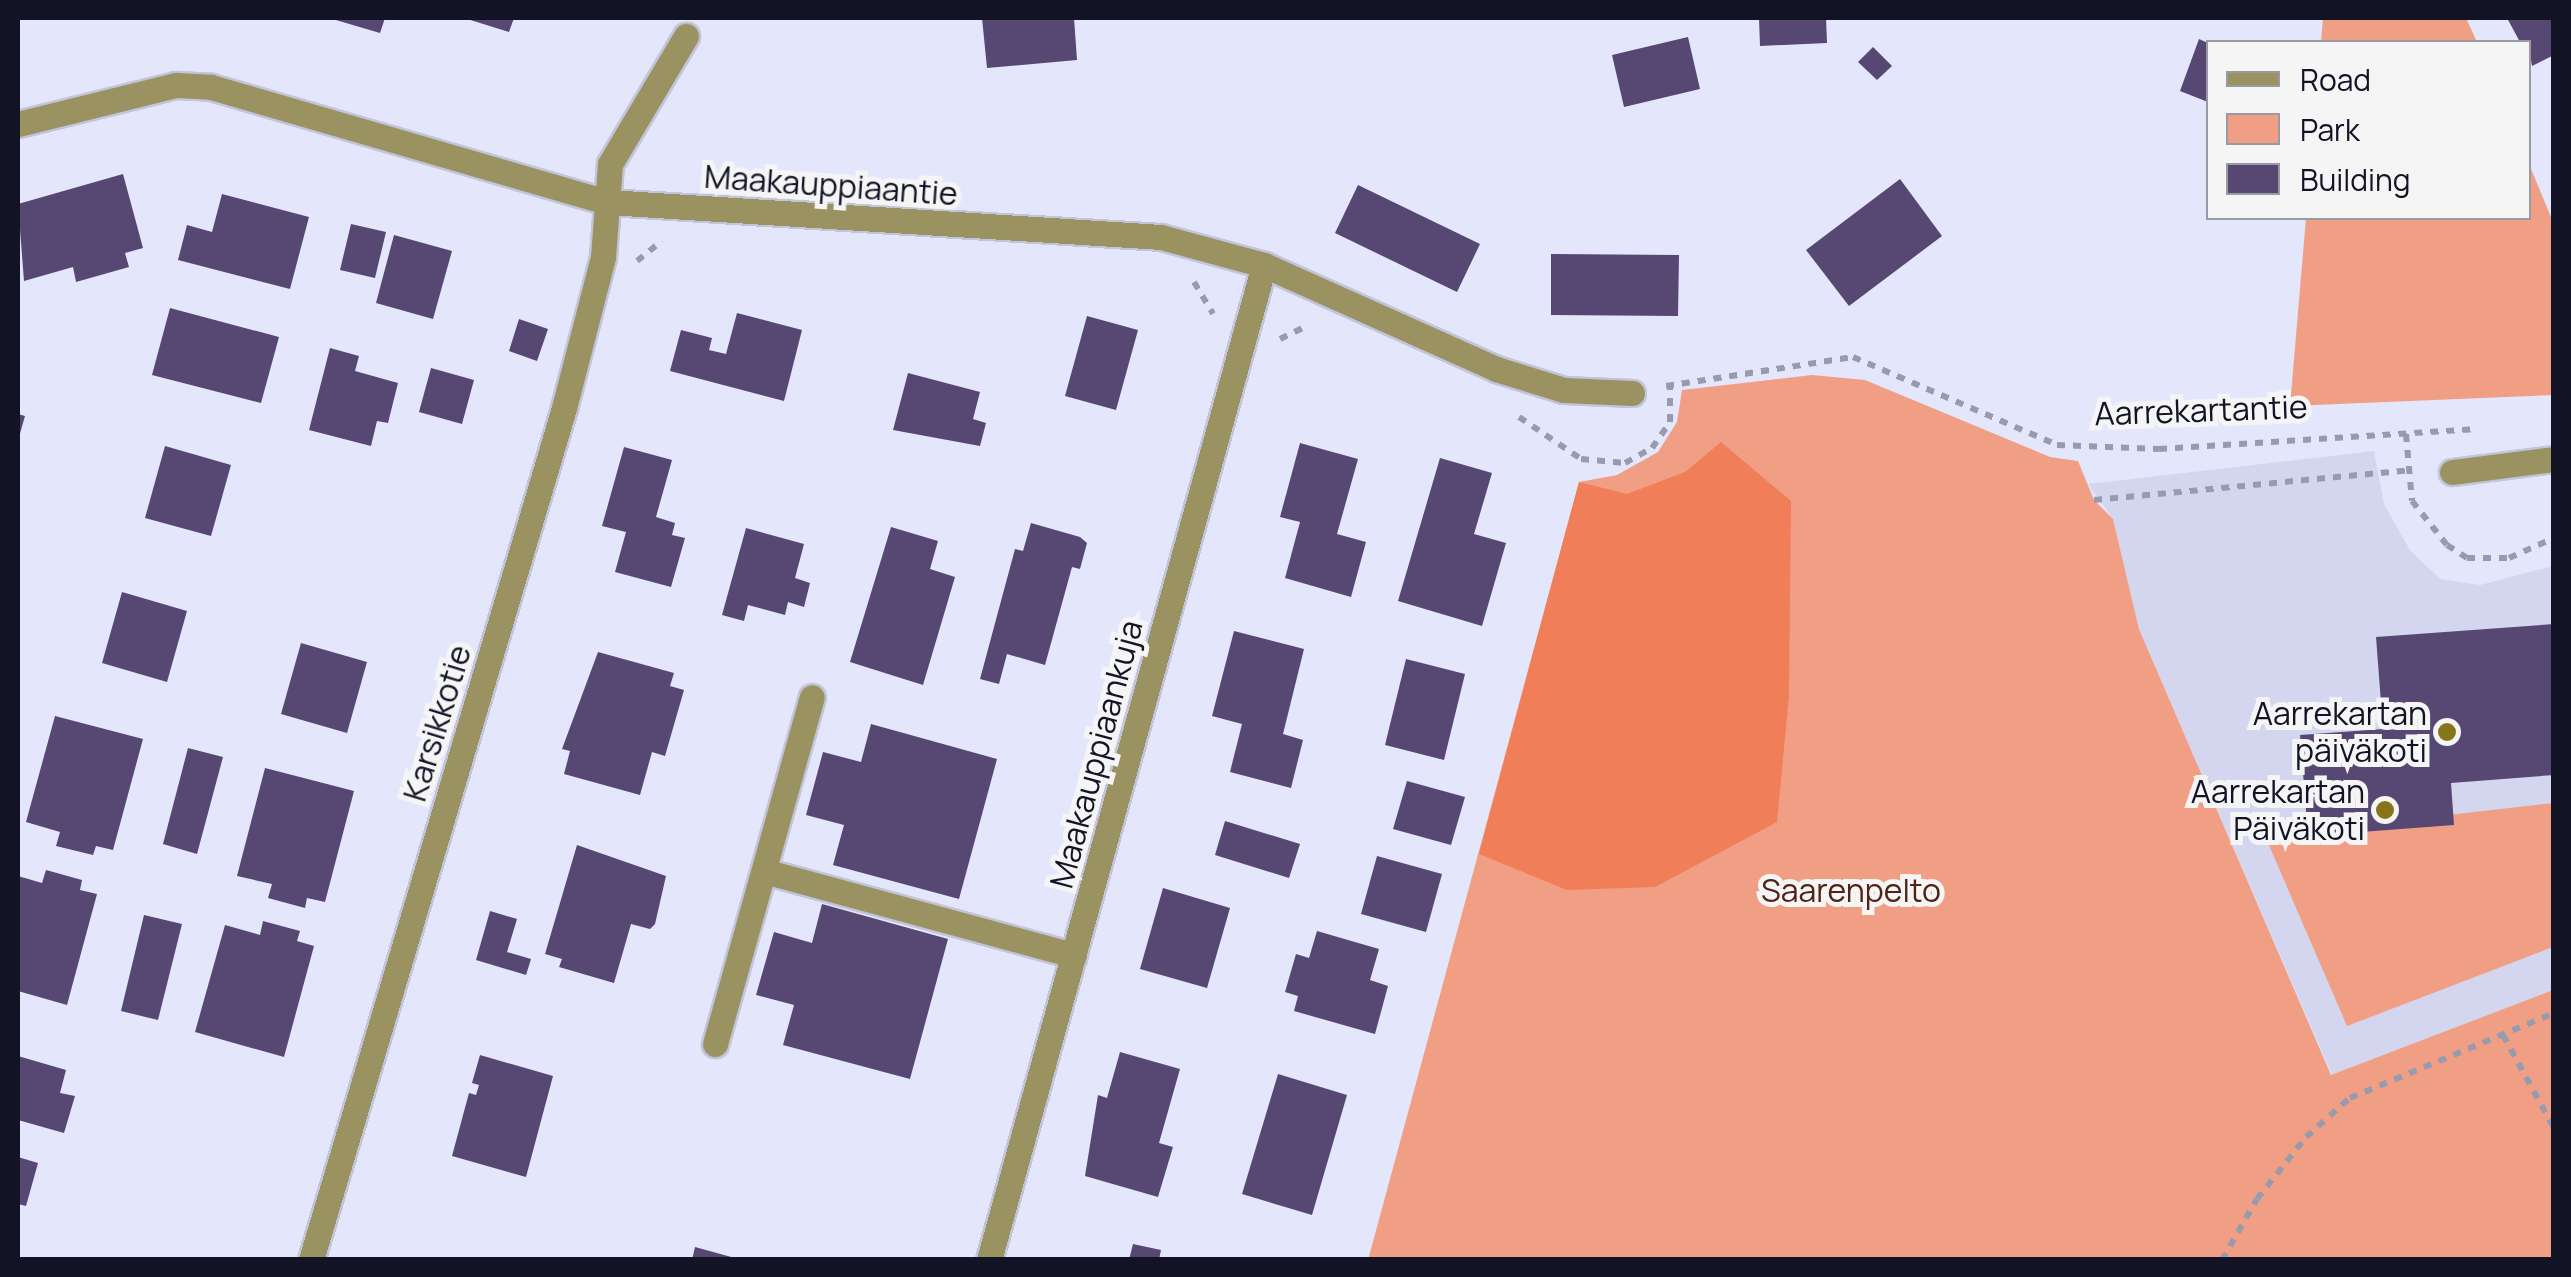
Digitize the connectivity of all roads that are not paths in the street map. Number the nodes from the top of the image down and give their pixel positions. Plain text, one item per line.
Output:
1 (686, 36) dead end
2 (18, 124) edge
3 (608, 202) junction
4 (1264, 265) junction
5 (1632, 393) road end
6 (2554, 459) edge
7 (2452, 472) dead end
8 (812, 696) dead end
9 (764, 871) junction
10 (1074, 955) junction
11 (715, 1044) dead end
12 (311, 1260) edge
13 (988, 1260) edge

1 - 3 street, Karsikkotie
2 - 3 street, Maakauppiaantie
3 - 4 street, Maakauppiaantie
3 - 12 street, Karsikkotie
4 - 5 street, Maakauppiaantie
4 - 10 street, Maakauppiaankuja
6 - 7 street
8 - 9 street
9 - 10 street
9 - 11 street
10 - 13 street, Maakauppiaankuja

